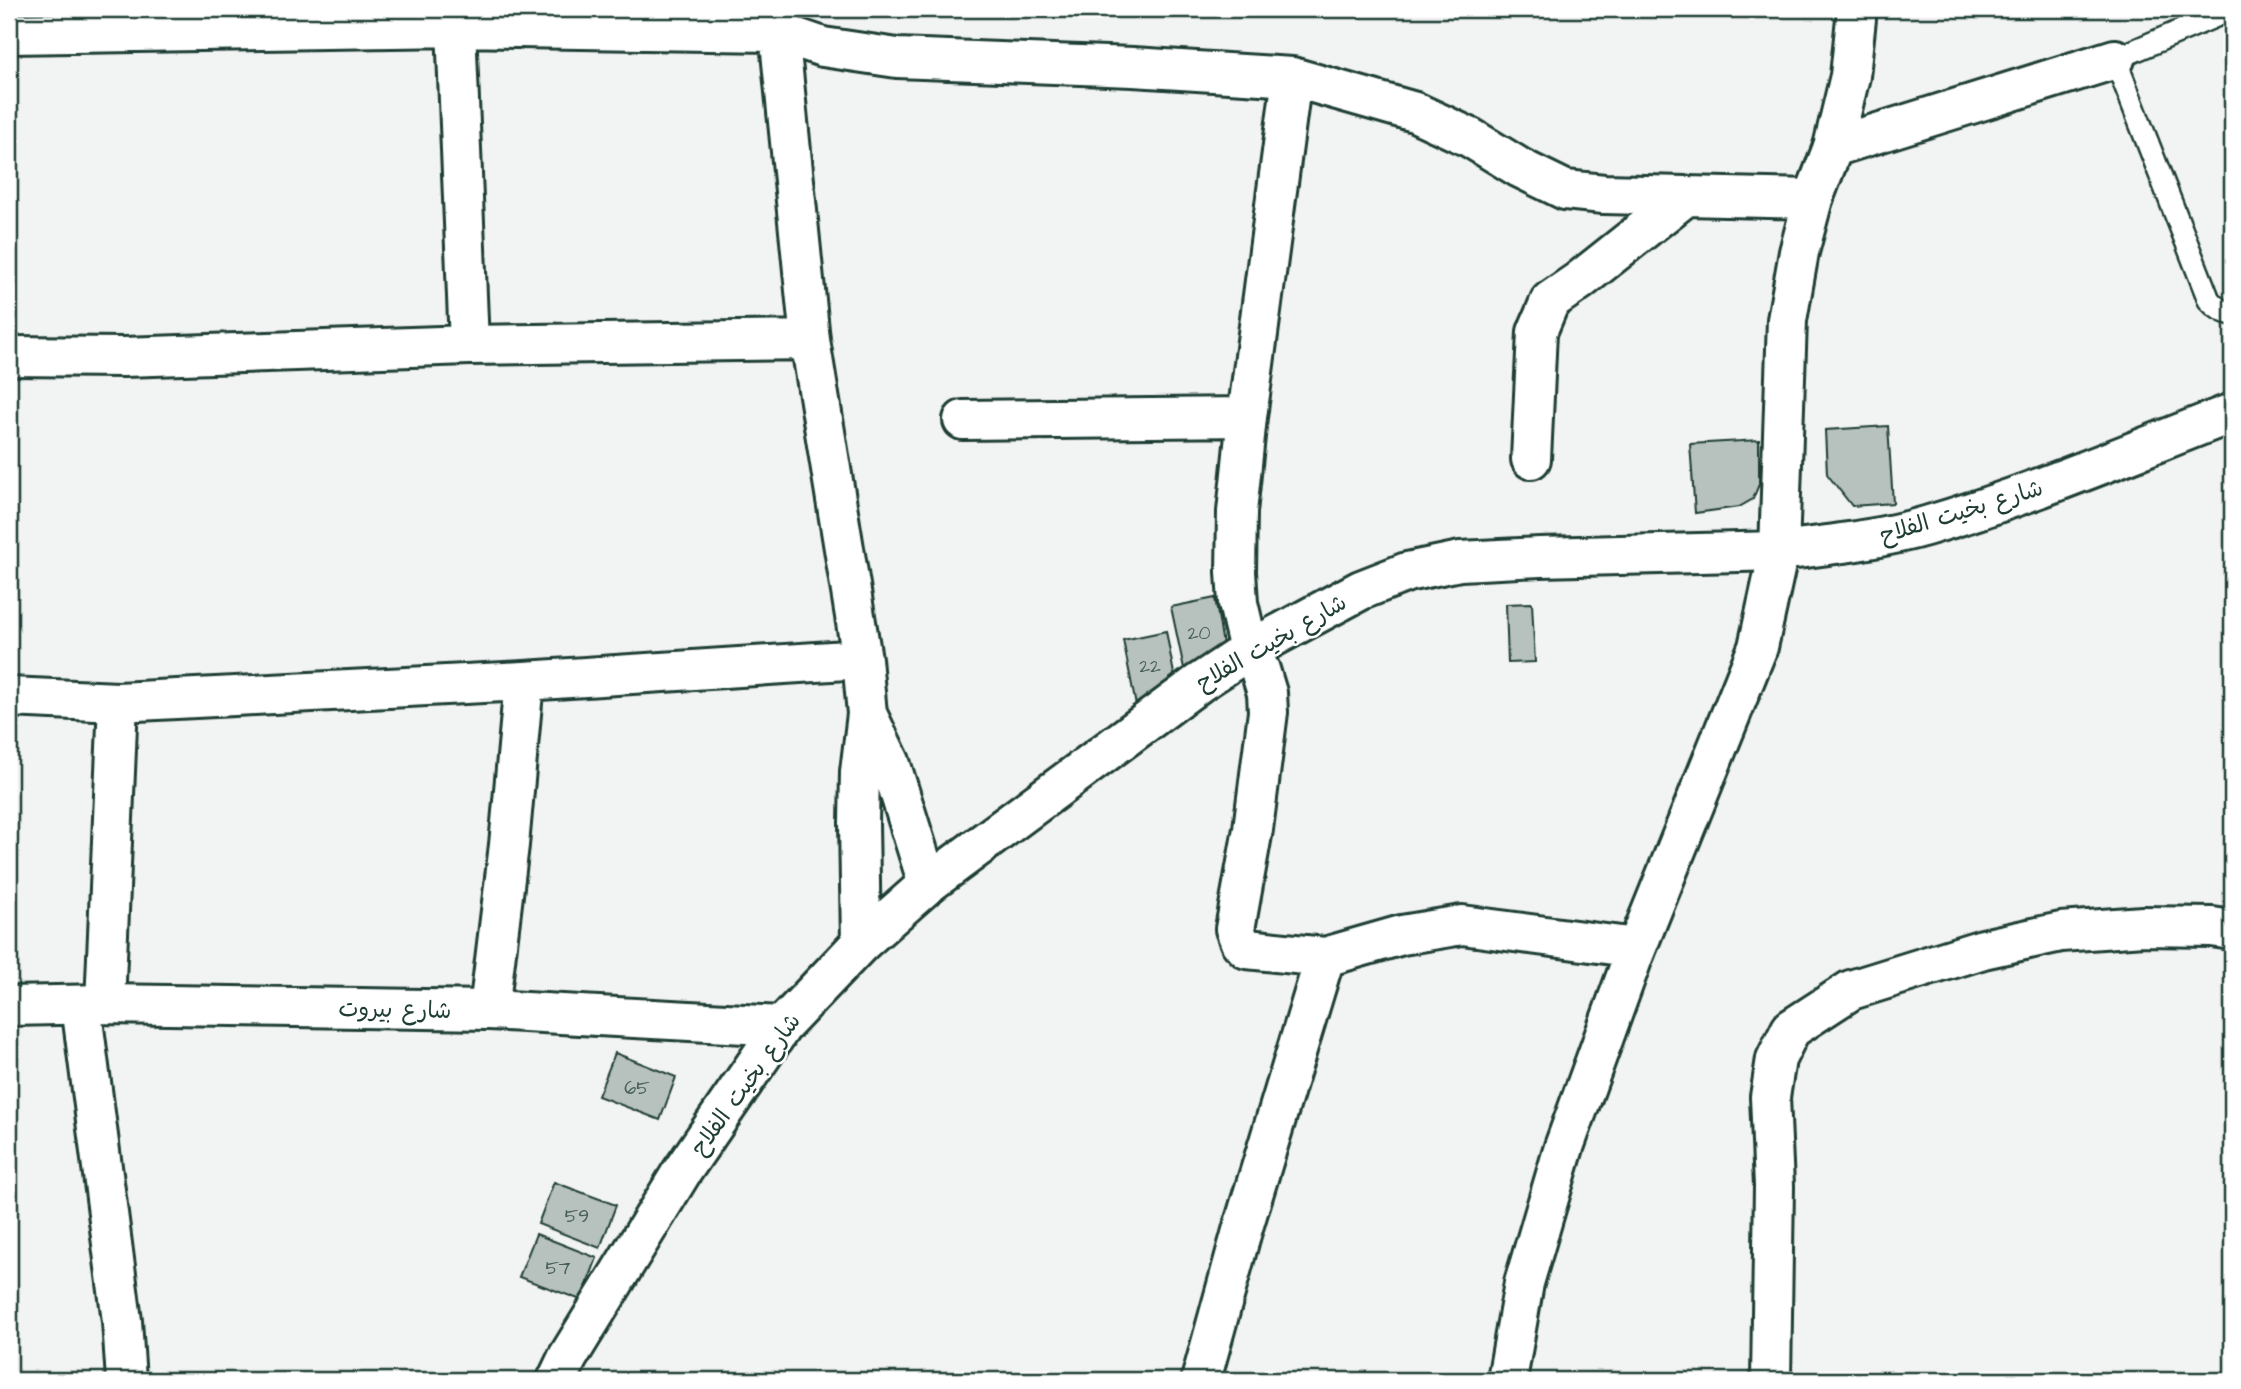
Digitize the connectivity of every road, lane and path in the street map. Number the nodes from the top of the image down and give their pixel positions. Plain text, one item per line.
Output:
1 (1857, 9) edge
2 (2232, 9) edge
3 (781, 20) edge
4 (456, 27) junction
5 (9, 34) edge
6 (2115, 59) junction
7 (1292, 77) junction
8 (1833, 147) junction
9 (1686, 196) junction
10 (1813, 199) junction
11 (2232, 314) edge
12 (810, 340) junction
13 (469, 345) junction
14 (9, 356) edge
15 (2232, 413) edge
16 (1247, 417) junction
17 (963, 419) dead end
18 (1531, 459) dead end
19 (1779, 551) junction
20 (1249, 650) junction
21 (862, 659) junction
22 (524, 681) junction
23 (9, 697) edge
24 (118, 702) junction
25 (867, 714) junction
26 (928, 884) junction
27 (2232, 930) edge
28 (861, 943) junction
29 (1636, 948) junction
30 (1325, 957) junction
31 (93, 1005) junction
32 (9, 1006) edge
33 (489, 1010) junction
34 (782, 1026) junction
35 (126, 1380) edge
36 (556, 1380) edge
37 (1201, 1380) edge
38 (1507, 1380) edge
39 (1771, 1380) edge

1 - 8 street
2 - 6 lane
3 - 4 street
3 - 7 street
3 - 12 street
4 - 5 street
4 - 13 street
6 - 8 street
6 - 11 lane
7 - 9 street
7 - 16 street
8 - 10 street
9 - 10 street
9 - 18 street
10 - 19 street
12 - 13 street
12 - 21 street
13 - 14 street
15 - 19 street, شارع بخيت الفلاح
16 - 17 street
16 - 20 street
19 - 20 street, شارع بخيت الفلاح
19 - 29 street
20 - 26 street, شارع بخيت الفلاح
20 - 30 street
21 - 22 street
21 - 25 street
22 - 24 street
22 - 33 street
23 - 24 street
24 - 31 street
25 - 26 street
25 - 28 street
26 - 28 street, شارع بخيت الفلاح
27 - 39 street
28 - 34 street, شارع بخيت الفلاح
29 - 30 street
29 - 38 street
30 - 37 street
31 - 32 street, شارع بيروت
31 - 33 street, شارع بيروت
31 - 35 street
33 - 34 street, شارع بيروت
34 - 36 street, شارع بخيت الفلاح

